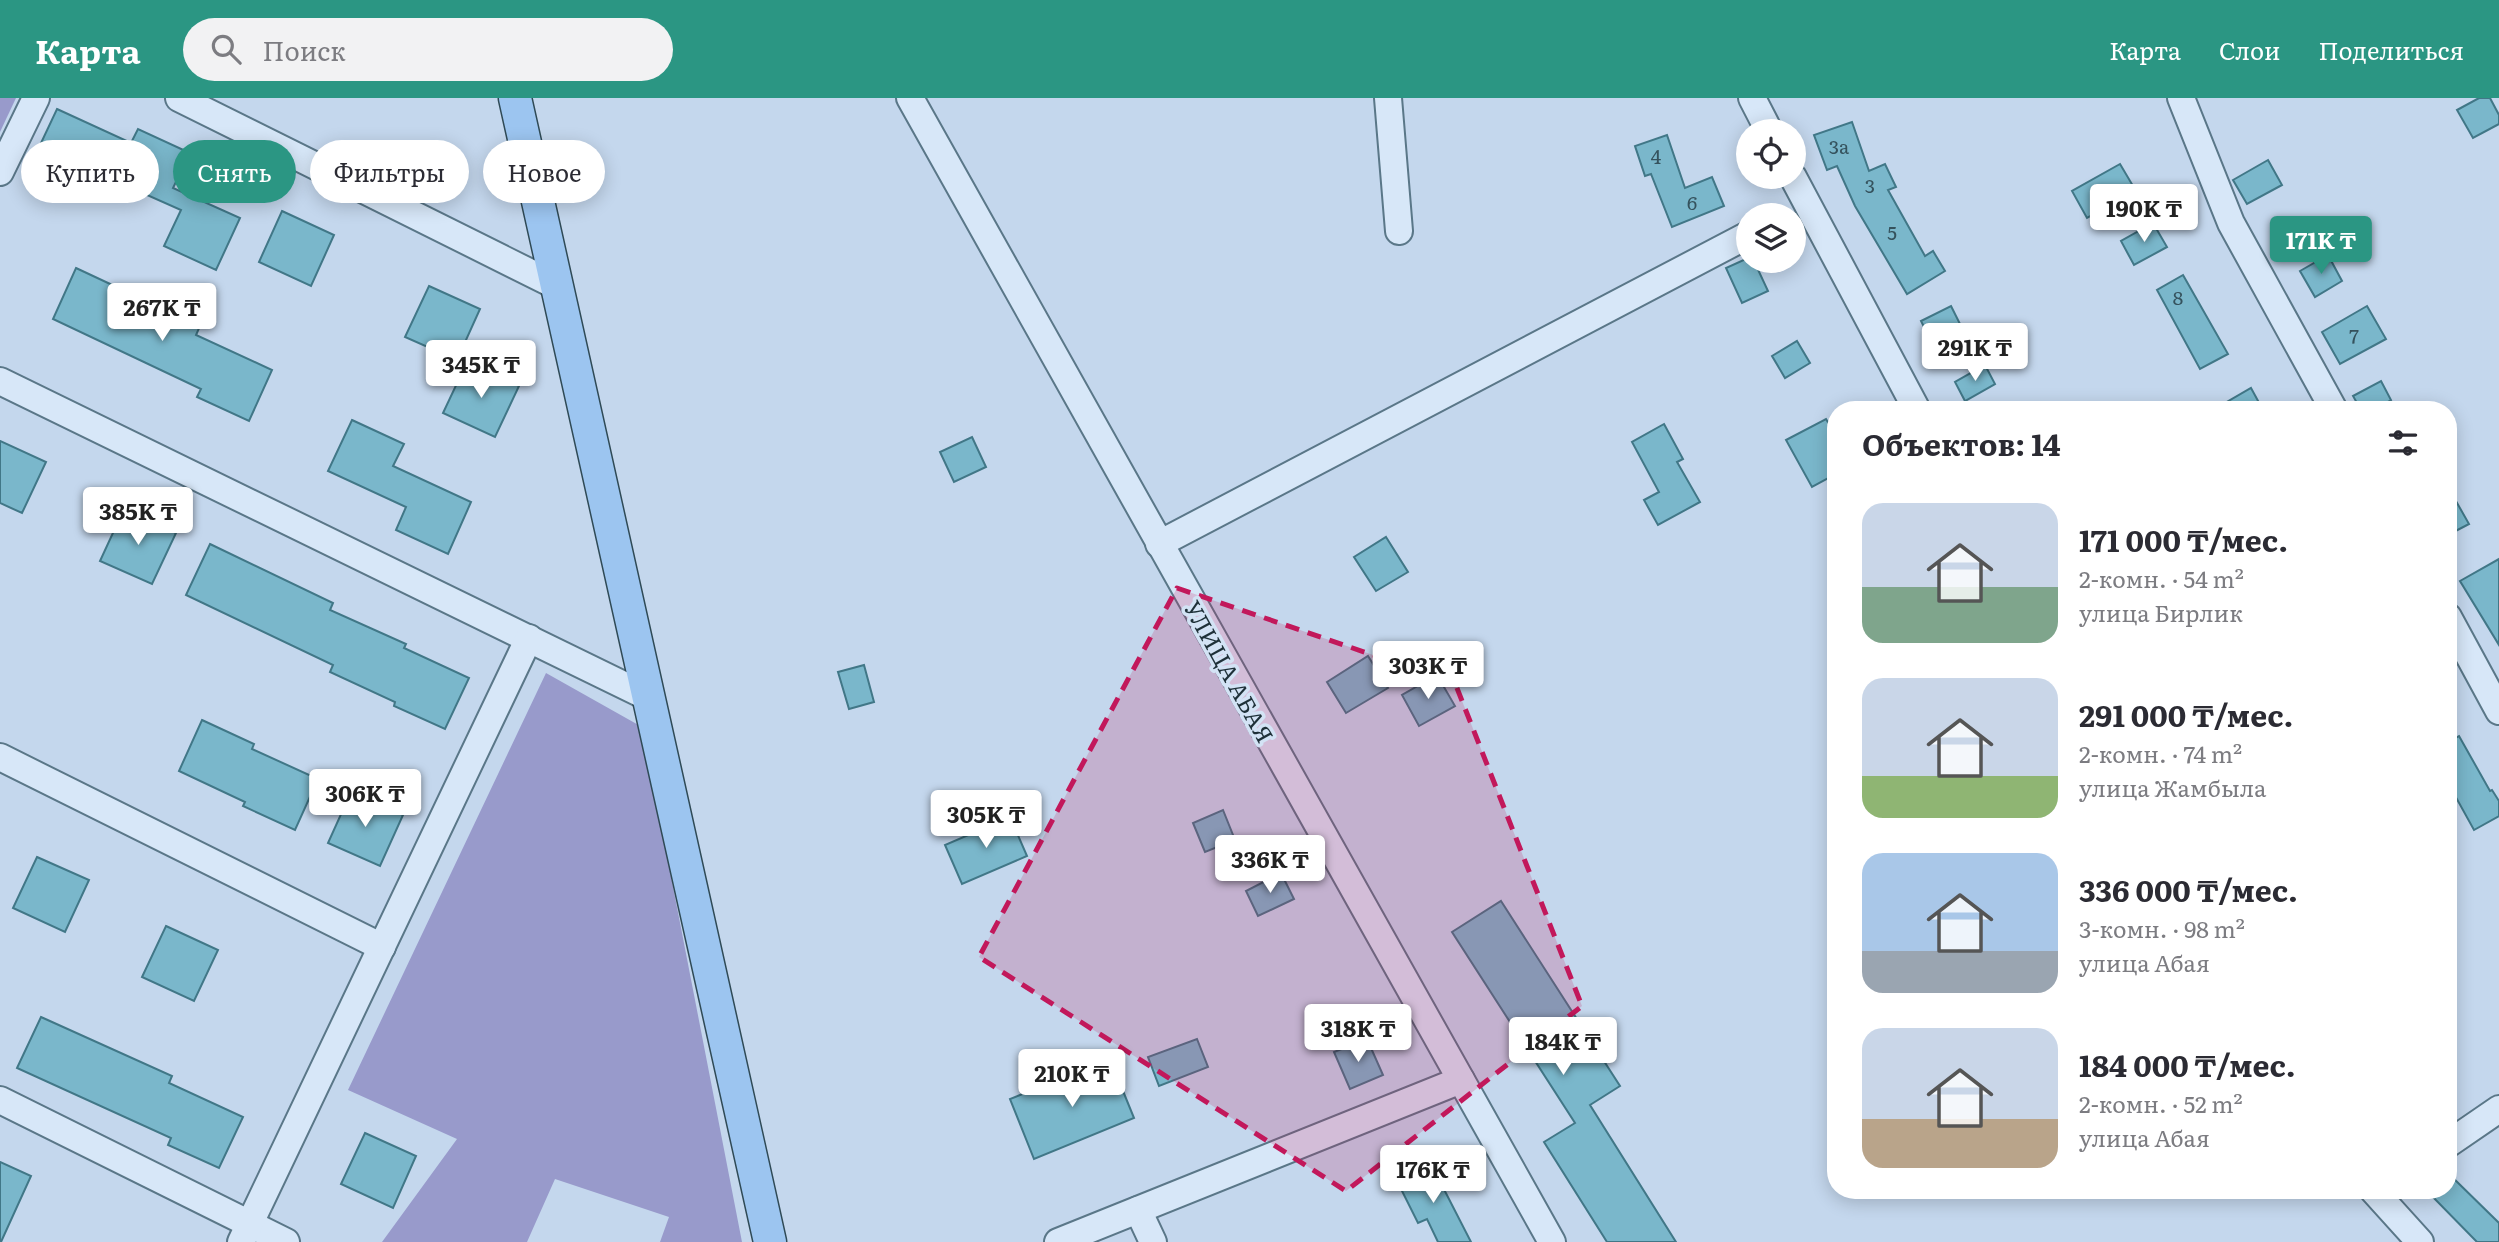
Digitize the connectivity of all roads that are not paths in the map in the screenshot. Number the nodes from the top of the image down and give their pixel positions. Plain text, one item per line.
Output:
1 (36, 98) edge
2 (179, 98) edge
3 (515, 98) edge
4 (910, 98) edge
5 (1388, 98) edge
6 (1752, 98) edge
7 (2180, 98) edge
8 (1763, 119) edge
9 (0, 172) edge
10 (1806, 227) edge
11 (1399, 231) dead end
12 (1736, 241) edge
13 (557, 286) junction
14 (0, 381) edge
15 (1912, 401) edge
16 (2329, 401) edge
17 (1159, 544) junction
18 (2457, 634) edge
19 (529, 638) junction
20 (648, 696) junction
21 (2499, 711) edge
22 (0, 757) edge
23 (382, 947) junction
24 (1461, 1080) junction
25 (0, 1100) edge
26 (2499, 1109) edge
27 (2457, 1138) edge
28 (2384, 1199) edge
29 (1138, 1210) junction
30 (245, 1233) edge
31 (286, 1242) edge
32 (770, 1242) edge
33 (1058, 1242) edge
34 (1153, 1242) edge
35 (1552, 1242) edge
36 (2420, 1242) edge

1 - 9 street
2 - 13 street
3 - 13 main road
4 - 17 street, УЛИЦА АБАЯ
5 - 11 street
6 - 8 street
7 - 16 street
10 - 15 street
12 - 17 street
13 - 20 main road
14 - 19 street
17 - 24 street, УЛИЦА АБАЯ
18 - 21 street
19 - 20 street
19 - 23 street
20 - 32 main road
22 - 23 street
23 - 30 street
24 - 29 street
24 - 35 street, УЛИЦА АБАЯ
25 - 30 street
26 - 27 street
28 - 36 street
29 - 33 street
29 - 34 street
30 - 31 street

